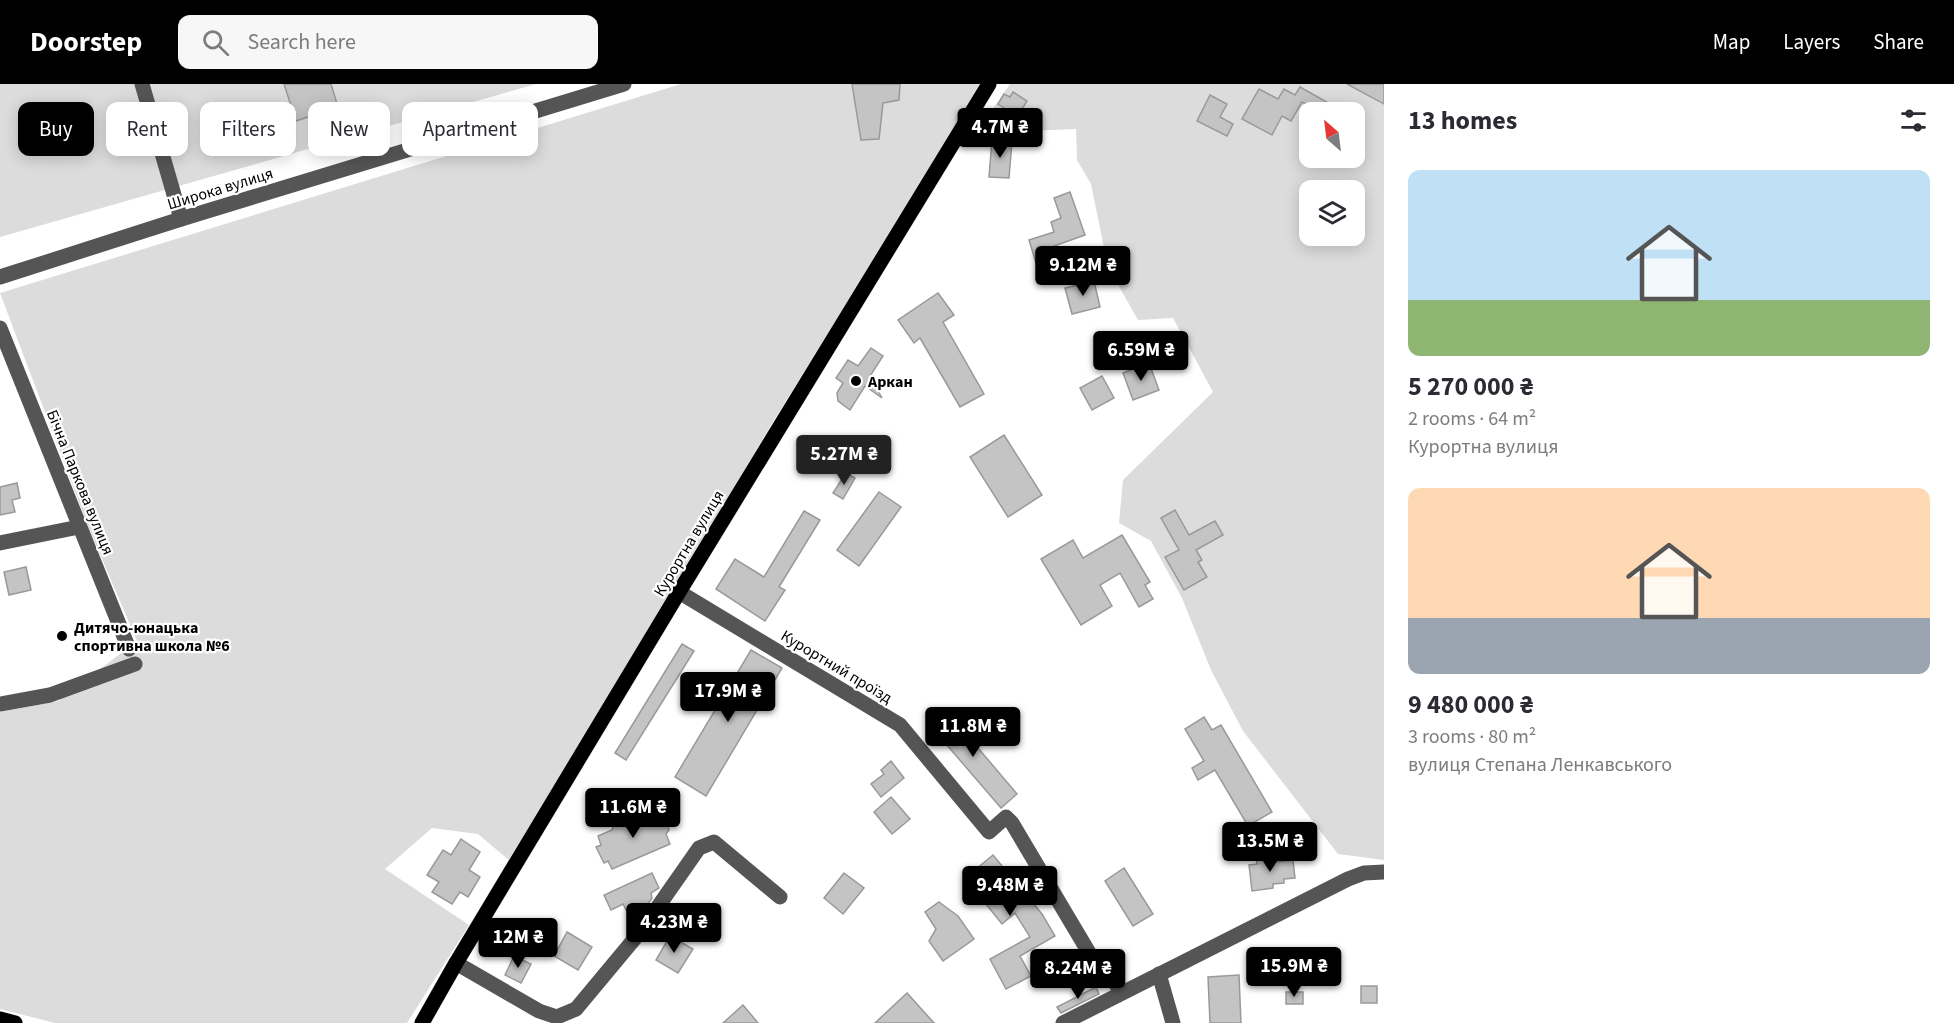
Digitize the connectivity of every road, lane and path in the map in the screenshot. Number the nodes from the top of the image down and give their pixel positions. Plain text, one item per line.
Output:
1 (142, 84) edge
2 (624, 84) edge
3 (989, 84) edge
4 (181, 219) junction
5 (0, 278) edge
6 (0, 328) edge
7 (79, 527) junction
8 (0, 543) edge
9 (679, 592) junction
10 (129, 649) dead end
11 (135, 664) dead end
12 (0, 704) edge
13 (1384, 872) edge
14 (780, 897) dead end
15 (456, 963) junction
16 (1159, 974) junction
17 (1123, 992) junction
18 (0, 1019) edge
19 (15, 1023) edge
20 (422, 1023) edge
21 (1062, 1023) edge
22 (1173, 1023) edge

1 - 4 street
2 - 4 street, Широка вулиця
3 - 9 main road, Курортна вулиця
4 - 5 street, Широка вулиця
6 - 7 street, Бічна Паркова вулиця
7 - 8 street
7 - 10 street, Бічна Паркова вулиця
9 - 15 main road, Курортна вулиця
9 - 17 street, Курортний проїзд
11 - 12 street
13 - 16 street
14 - 15 street
15 - 20 main road, Курортна вулиця
16 - 17 street
16 - 22 street
17 - 21 street
18 - 19 main road

